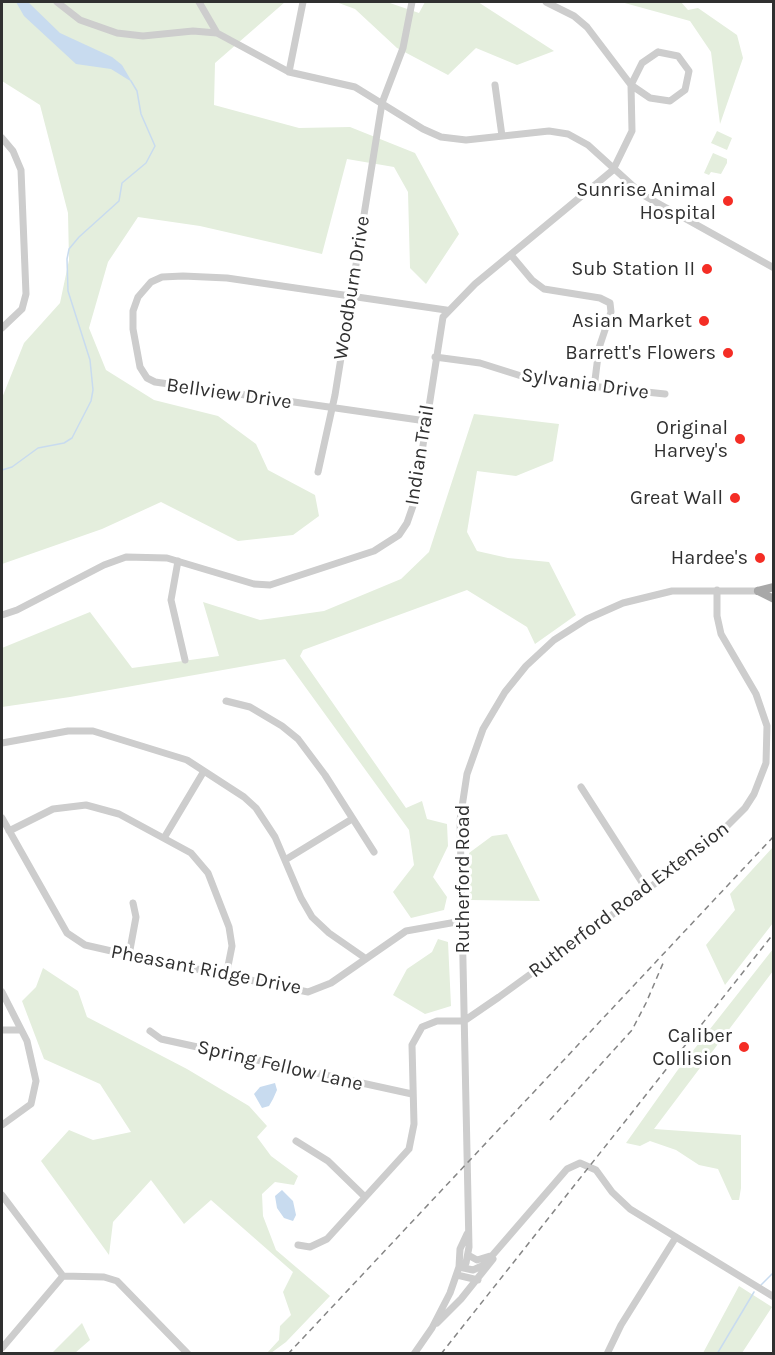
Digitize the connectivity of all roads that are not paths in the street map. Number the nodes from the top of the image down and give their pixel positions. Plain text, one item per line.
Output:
1 (57, 2) edge
2 (199, 2) edge
3 (303, 2) edge
4 (412, 2) edge
5 (546, 2) edge
6 (217, 33) junction
7 (289, 72) junction
8 (495, 85) dead end
9 (631, 85) junction
10 (382, 103) junction
11 (502, 136) junction
12 (2, 138) edge
13 (613, 170) junction
14 (511, 255) junction
15 (774, 268) edge
16 (351, 295) junction
17 (446, 310) junction
18 (2, 328) edge
19 (435, 357) junction
20 (594, 388) junction
21 (665, 394) dead end
22 (331, 408) junction
23 (426, 421) junction
24 (318, 472) dead end
25 (178, 561) junction
26 (774, 589) edge
27 (717, 590) junction
28 (759, 591) junction
29 (774, 599) edge
30 (2, 615) edge
31 (184, 660) dead end
32 (226, 701) dead end
33 (2, 743) edge
34 (204, 771) junction
35 (581, 787) dead end
36 (2, 818) edge
37 (352, 819) junction
38 (9, 831) junction
39 (164, 838) junction
40 (374, 852) dead end
41 (285, 860) junction
42 (647, 890) junction
43 (134, 903) dead end
44 (462, 921) junction
45 (129, 955) junction
46 (365, 958) junction
47 (226, 976) junction
48 (2, 992) edge
49 (464, 1021) junction
50 (2, 1030) edge
51 (20, 1030) junction
52 (150, 1031) dead end
53 (412, 1094) junction
54 (2, 1125) edge
55 (296, 1141) dead end
56 (2, 1195) edge
57 (366, 1197) junction
58 (467, 1234) junction
59 (676, 1237) junction
60 (298, 1245) dead end
61 (497, 1251) junction
62 (468, 1255) junction
63 (459, 1267) junction
64 (457, 1275) junction
65 (63, 1276) junction
66 (478, 1280) junction
67 (774, 1297) edge
68 (432, 1328) junction
69 (2, 1333) edge
70 (9, 1340) junction
71 (2, 1348) edge
72 (188, 1353) edge
73 (414, 1353) edge
74 (607, 1353) edge

1 - 6 street
2 - 6 street
3 - 7 street
4 - 10 street, Woodburn Drive
5 - 9 street
6 - 7 street
7 - 10 street
8 - 11 street
9 - 9 street
9 - 13 street
10 - 11 street
10 - 16 street, Woodburn Drive
11 - 13 street
12 - 18 street
13 - 14 street
13 - 15 street
14 - 17 street
14 - 20 street
16 - 17 street, Bellview Drive
16 - 22 street, Woodburn Drive
16 - 22 street, Bellview Drive
17 - 19 street, Indian Trail
19 - 20 street, Sylvania Drive
19 - 23 street, Indian Trail
20 - 21 street, Sylvania Drive
22 - 23 street, Bellview Drive
22 - 24 street, Woodburn Drive
23 - 25 street, Indian Trail
25 - 30 street, Indian Trail
25 - 31 street
26 - 28 main road
27 - 28 street, Rutherford Road
27 - 42 street, Rutherford Road Extension
27 - 44 street, Rutherford Road
28 - 29 main road
32 - 37 street
33 - 34 street
34 - 39 street
34 - 41 street
35 - 42 street
36 - 38 street, Pheasant Ridge Drive
37 - 40 street
37 - 41 street
38 - 39 street
38 - 45 street, Pheasant Ridge Drive
39 - 47 street
41 - 46 street
42 - 49 street, Rutherford Road Extension
43 - 45 street
44 - 46 street, Pheasant Ridge Drive
44 - 49 street, Rutherford Road
45 - 47 street, Pheasant Ridge Drive
46 - 47 street, Pheasant Ridge Drive
48 - 51 street
49 - 53 street
49 - 58 street, Rutherford Road
50 - 51 street
51 - 54 street
52 - 53 street, Spring Fellow Lane
53 - 57 street
55 - 57 street
56 - 65 street
57 - 60 street
58 - 62 street, Rutherford Road
58 - 63 street, Rutherford Road
59 - 61 street
59 - 67 street
59 - 74 street
61 - 62 street
61 - 63 street
61 - 66 street
62 - 63 street, Rutherford Road
63 - 64 street, Rutherford Road
64 - 66 street
64 - 68 street, Rutherford Road
65 - 70 street
65 - 72 street
66 - 68 street
68 - 73 street, Rutherford Road
69 - 70 street
70 - 71 street

